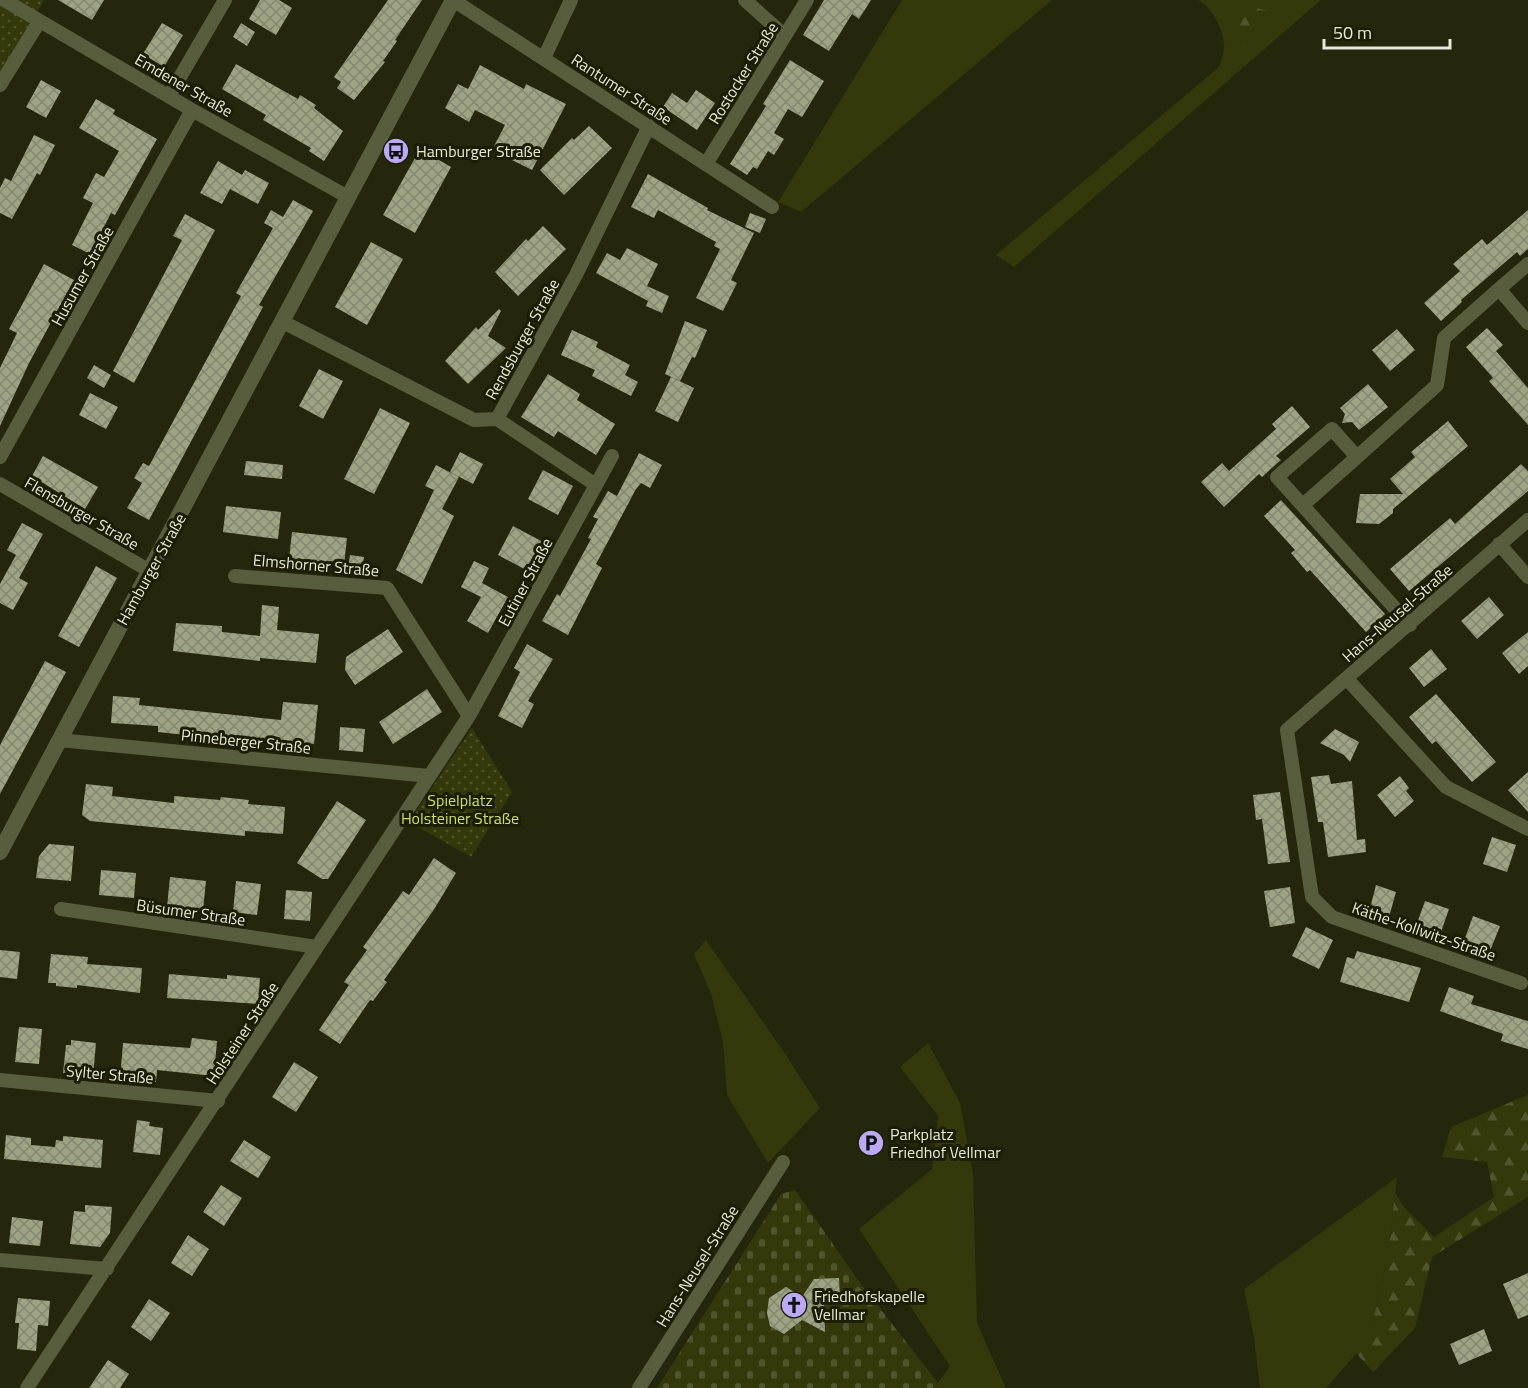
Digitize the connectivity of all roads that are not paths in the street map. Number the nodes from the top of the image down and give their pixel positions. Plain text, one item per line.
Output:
1 (4, 0) edge
2 (225, 0) edge
3 (453, 0) edge
4 (571, 0) edge
5 (746, 0) edge
6 (807, 0) edge
7 (39, 22) junction
8 (785, 36) junction
9 (544, 58) junction
10 (0, 85) edge
11 (169, 96) junction
12 (192, 110) junction
13 (649, 126) junction
14 (706, 164) junction
15 (348, 196) junction
16 (772, 207) dead end
17 (1528, 264) edge
18 (1499, 289) junction
19 (1527, 320) edge
20 (283, 322) junction
21 (497, 419) junction
22 (612, 456) dead end
23 (0, 457) edge
24 (1357, 457) junction
25 (0, 484) edge
26 (596, 485) junction
27 (1303, 505) junction
28 (1528, 520) edge
29 (1499, 544) junction
30 (148, 570) junction
31 (235, 576) dead end
32 (1528, 577) edge
33 (1410, 625) junction
34 (1347, 679) junction
35 (482, 694) joint
36 (470, 716) junction
37 (1287, 730) joint
38 (59, 740) junction
39 (429, 776) junction
40 (1528, 829) edge
41 (0, 852) edge
42 (61, 909) dead end
43 (317, 947) junction
44 (1521, 983) dead end
45 (0, 1080) edge
46 (218, 1101) junction
47 (783, 1162) dead end
48 (0, 1260) edge
49 (107, 1269) junction
50 (27, 1388) edge
51 (639, 1388) edge

1 - 7 street, Emdener Straße
2 - 11 street
3 - 9 street, Rantumer Straße
3 - 15 street, Hamburger Straße
4 - 9 street
5 - 8 street
6 - 8 street, Rostocker Straße
7 - 10 street
7 - 11 street, Emdener Straße
8 - 14 street, Rostocker Straße
9 - 13 street, Rantumer Straße
11 - 12 street, Emdener Straße
12 - 15 street, Emdener Straße
12 - 23 street, Husumer Straße
13 - 14 street, Rantumer Straße
13 - 21 street, Rendsburger Straße
14 - 16 street, Rantumer Straße
15 - 20 street, Hamburger Straße
17 - 18 street
18 - 19 street
18 - 24 street
20 - 21 street, Rendsburger Straße
20 - 30 street, Hamburger Straße
21 - 26 street
22 - 26 street, Eutiner Straße
24 - 27 street
24 - 27 street
25 - 30 street, Flensburger Straße
26 - 35 street, Eutiner Straße
27 - 33 street
28 - 29 street, Hans-Neusel-Straße
29 - 32 street
29 - 33 street, Hans-Neusel-Straße
30 - 38 street, Hamburger Straße
31 - 36 street, Elmshorner Straße
33 - 34 street, Hans-Neusel-Straße
34 - 37 street, Hans-Neusel-Straße
34 - 40 street
35 - 36 street, Holsteiner Straße
36 - 39 street, Holsteiner Straße
37 - 44 street, Käthe-Kollwitz-Straße
38 - 39 street, Pinneberger Straße
38 - 41 street, Hamburger Straße
39 - 43 street, Holsteiner Straße
42 - 43 street, Büsumer Straße
43 - 46 street, Holsteiner Straße
45 - 46 street, Sylter Straße
46 - 49 street, Holsteiner Straße
47 - 51 street, Hans-Neusel-Straße
48 - 49 street
49 - 50 street, Holsteiner Straße

